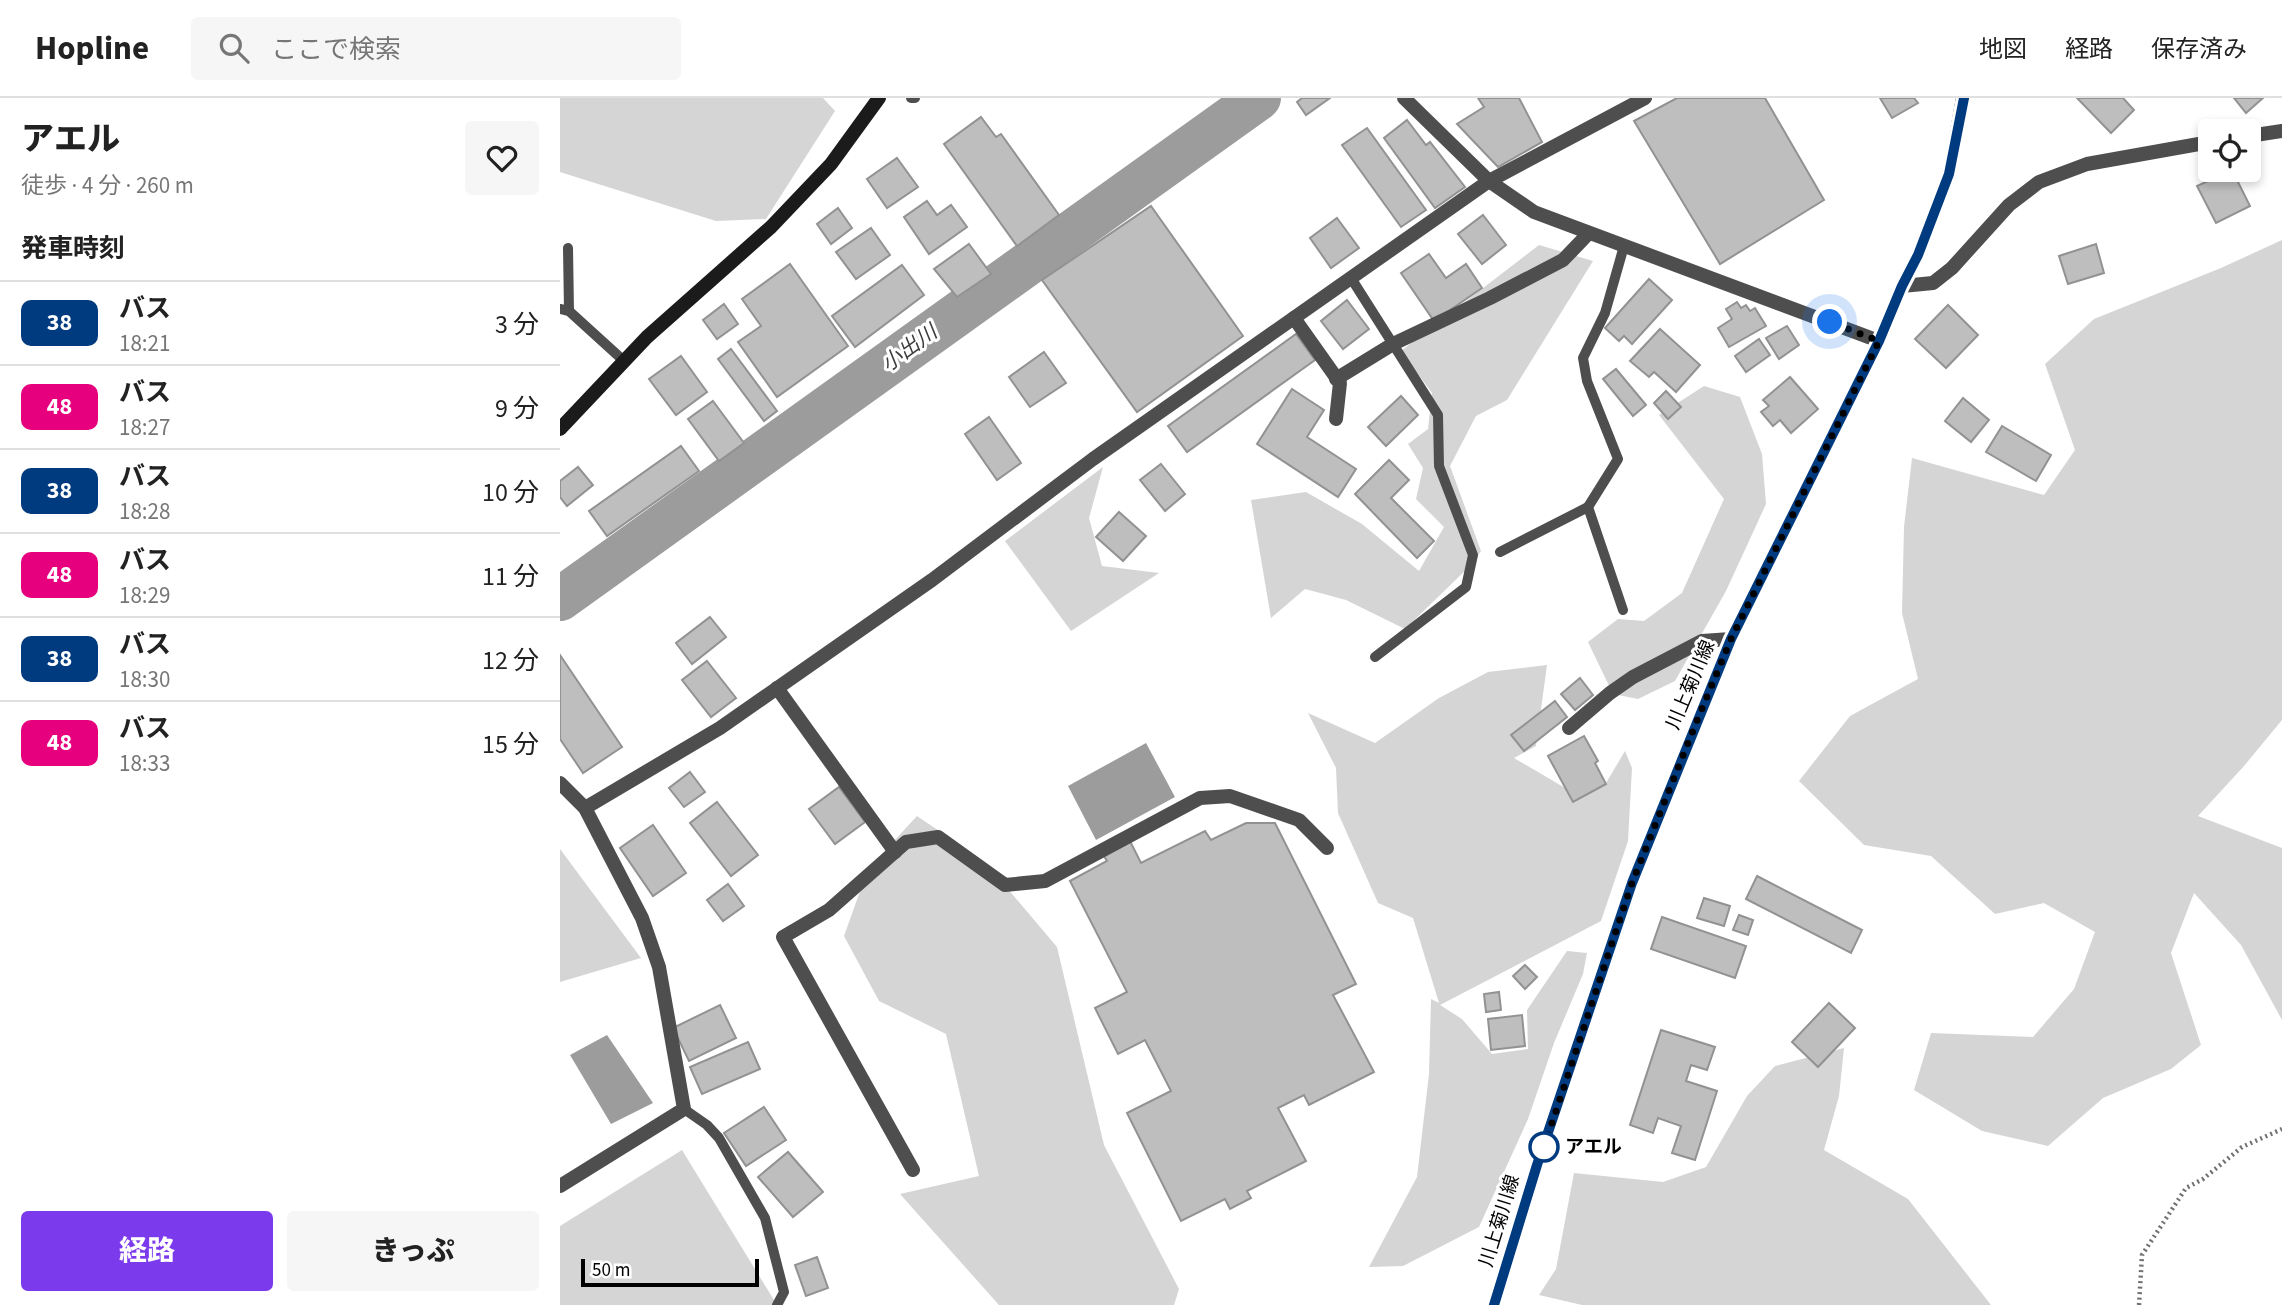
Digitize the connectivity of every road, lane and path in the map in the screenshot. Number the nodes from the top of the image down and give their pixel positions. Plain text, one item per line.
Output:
1 (879, 98) edge
2 (1404, 98) edge
3 (1645, 98) edge
4 (1964, 98) edge
5 (2282, 131) edge
6 (2261, 134) edge
7 (2198, 144) edge
8 (1489, 181) junction
9 (1588, 234) junction
10 (1624, 246) junction
11 (568, 248) dead end
12 (1351, 278) junction
13 (1902, 286) junction
14 (565, 310) edge
15 (1294, 318) junction
16 (1879, 341) junction
17 (1393, 344) junction
18 (625, 361) junction
19 (1336, 379) junction
20 (1336, 419) dead end
21 (560, 429) edge
22 (1588, 507) junction
23 (1500, 552) dead end
24 (1623, 610) dead end
25 (1731, 639) junction
26 (1375, 657) dead end
27 (777, 688) junction
28 (1569, 728) dead end
29 (560, 783) edge
30 (585, 808) junction
31 (1327, 848) dead end
32 (895, 852) junction
33 (684, 1109) junction
34 (2282, 1129) edge
35 (913, 1170) dead end
36 (560, 1186) edge
37 (777, 1305) edge
38 (1494, 1305) edge
39 (2139, 1305) edge

1 - 18 main road
2 - 8 street
3 - 8 street
4 - 13 main road, 川上菊川線
5 - 6 street
7 - 13 street
8 - 9 street
8 - 12 street
9 - 10 street
9 - 17 street
10 - 16 street
10 - 22 lane
11 - 14 lane
12 - 15 street
12 - 17 lane
13 - 16 main road, 川上菊川線
14 - 18 lane
15 - 19 street
15 - 27 street
16 - 25 main road, 川上菊川線
17 - 19 street
17 - 26 lane
18 - 21 main road
19 - 20 street
22 - 23 lane
22 - 24 lane
25 - 28 street
25 - 38 main road, 川上菊川線
27 - 30 street
27 - 32 street
29 - 30 street
30 - 33 street
31 - 32 street
32 - 35 street
33 - 36 street
33 - 37 lane
34 - 39 path

